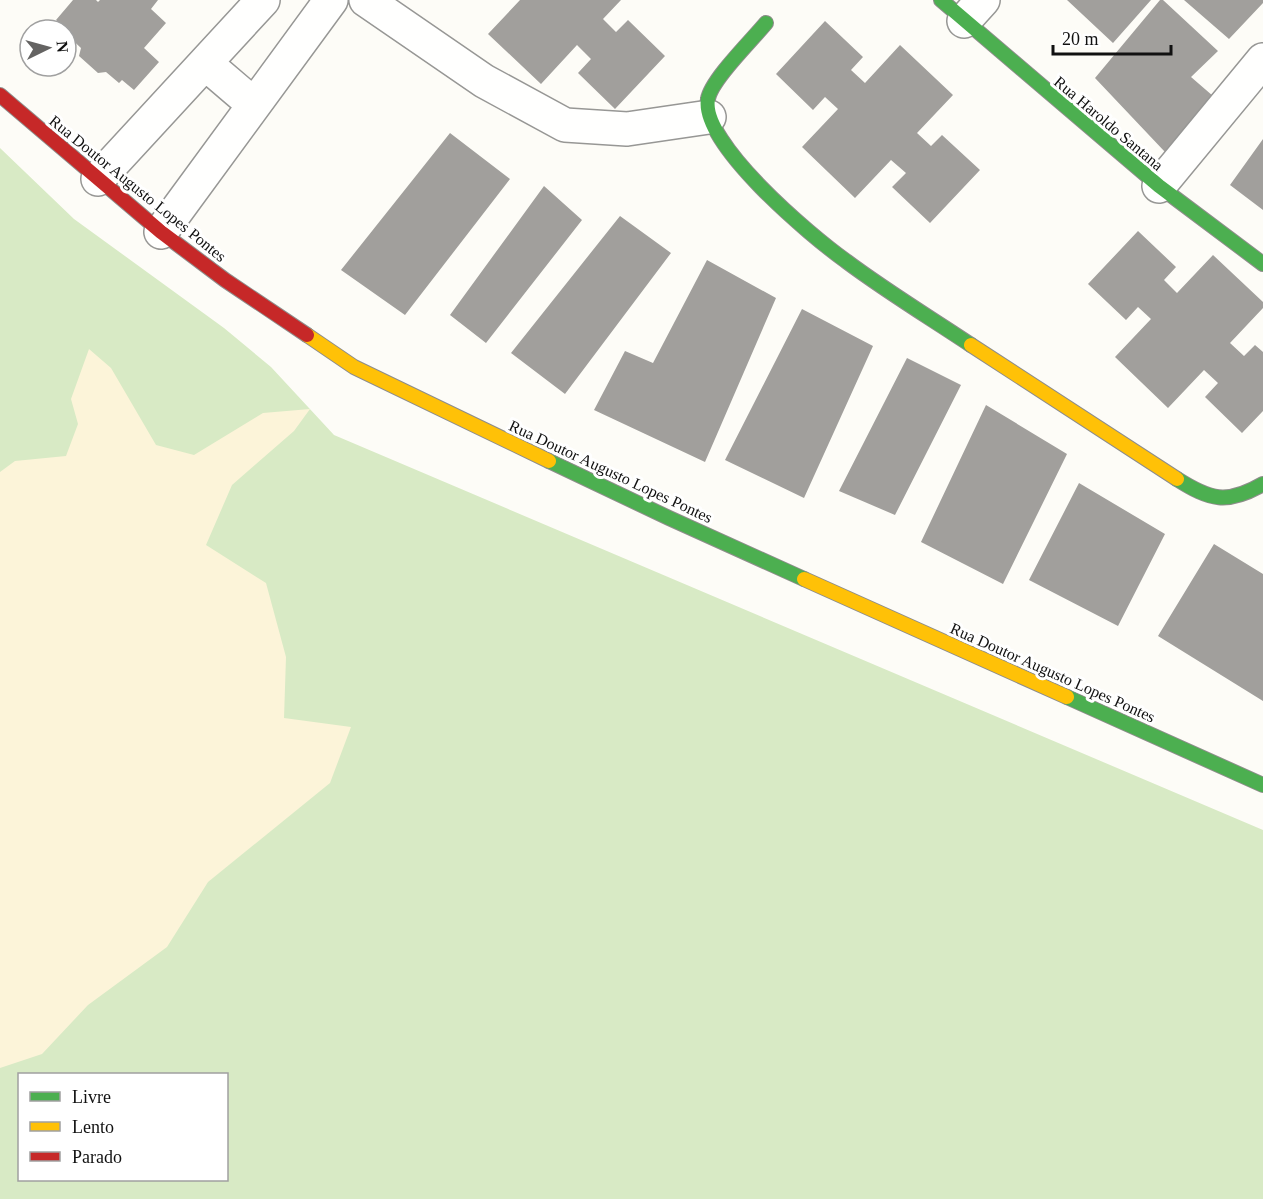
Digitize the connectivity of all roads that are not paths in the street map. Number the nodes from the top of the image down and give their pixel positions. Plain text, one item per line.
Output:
1 (263, 0) edge
2 (332, 0) edge
3 (366, 0) edge
4 (963, 7) edge
5 (766, 23) dead end
6 (1263, 60) edge
7 (205, 63) junction
8 (0, 95) edge
9 (253, 104) junction
10 (709, 117) junction
11 (98, 179) junction
12 (1159, 186) junction
13 (161, 232) junction
14 (1263, 264) edge
15 (1263, 484) edge
16 (1263, 785) edge

1 - 7 street
2 - 9 street
3 - 10 street
4 - 12 street, Rua Haroldo Santana
5 - 10 street
6 - 12 street
7 - 9 street
7 - 11 street
8 - 11 street, Rua Doutor Augusto Lopes Pontes
9 - 13 street
10 - 15 street
11 - 13 street, Rua Doutor Augusto Lopes Pontes
12 - 14 street, Rua Haroldo Santana
13 - 16 street, Rua Doutor Augusto Lopes Pontes

